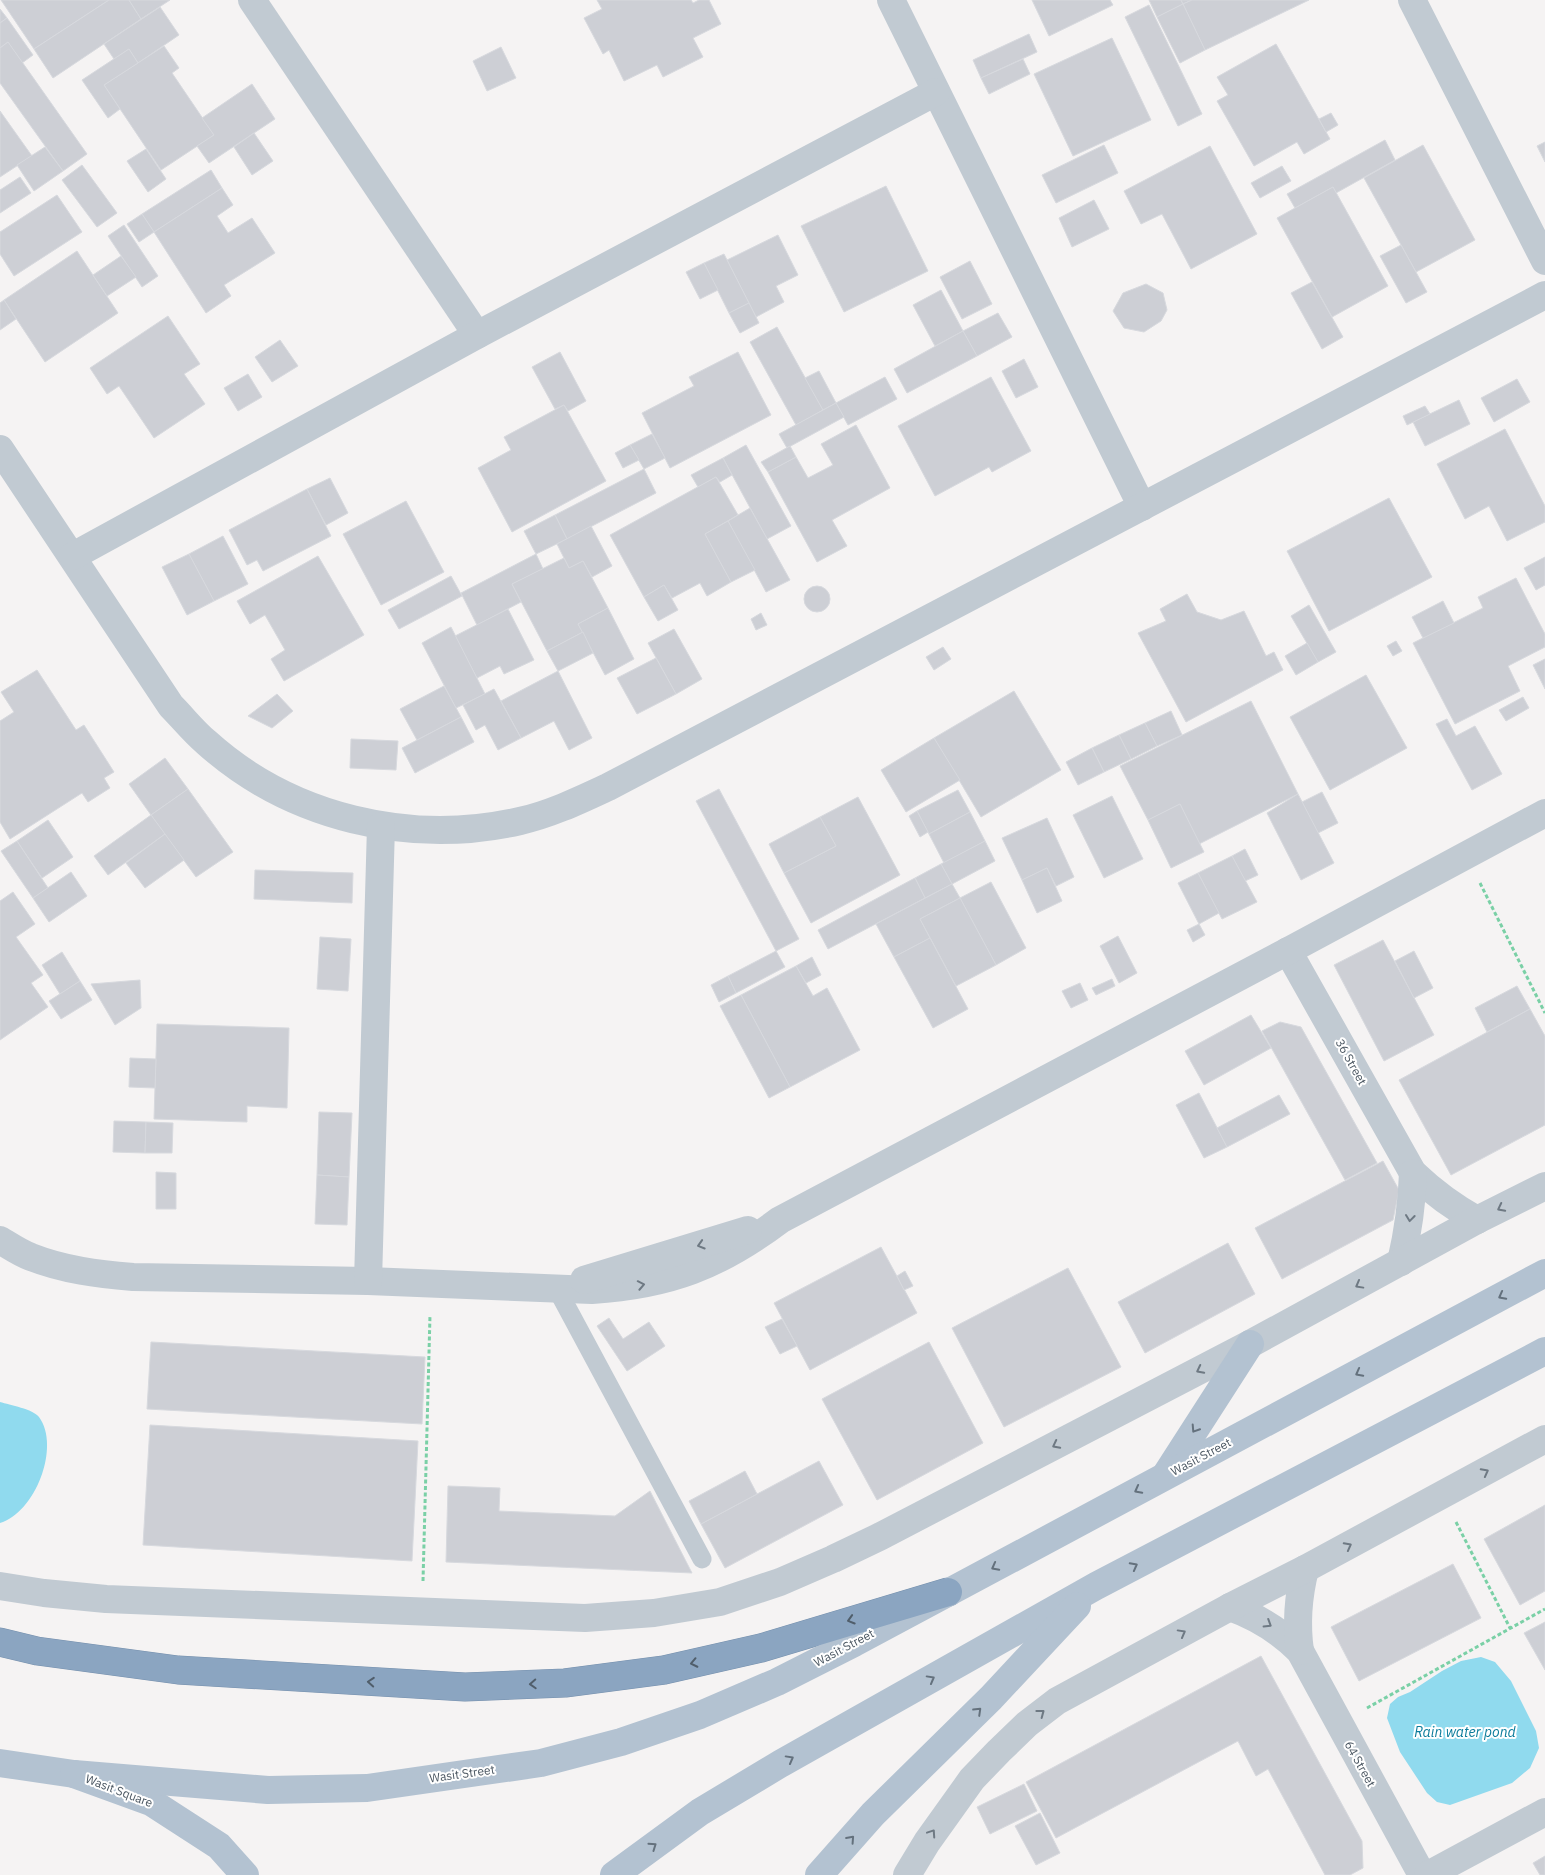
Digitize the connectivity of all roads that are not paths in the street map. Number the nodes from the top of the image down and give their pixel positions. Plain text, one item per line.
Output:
1 (252, 0) edge
2 (891, 0) edge
3 (1412, 0) edge
4 (936, 92) junction
5 (1545, 261) edge
6 (1545, 295) edge
7 (477, 335) junction
8 (0, 449) edge
9 (1142, 507) junction
10 (73, 556) junction
11 (1545, 813) edge
12 (380, 826) junction
13 (1288, 951) junction
14 (1413, 1174) junction
15 (1545, 1186) edge
16 (1476, 1220) junction
17 (0, 1240) edge
18 (0, 1257) edge
19 (1401, 1262) junction
20 (1545, 1273) edge
21 (133, 1276) junction
22 (368, 1281) junction
23 (557, 1289) junction
24 (1250, 1344) junction
25 (1545, 1351) edge
26 (1545, 1439) edge
27 (1165, 1476) junction
28 (702, 1559) dead end
29 (1305, 1569) junction
30 (0, 1586) edge
31 (1096, 1586) junction
32 (948, 1592) junction
33 (1230, 1607) junction
34 (0, 1642) edge
35 (1300, 1652) junction
36 (0, 1763) edge
37 (74, 1774) junction
38 (1545, 1812) edge
39 (245, 1875) edge
40 (614, 1875) edge
41 (819, 1875) edge
42 (907, 1875) edge
43 (1422, 1875) edge
44 (1428, 1875) edge

1 - 7 street
2 - 4 street
3 - 5 street
4 - 7 street
4 - 9 street
6 - 9 street
7 - 10 street
8 - 10 street
9 - 12 street
10 - 12 street
11 - 13 street
12 - 22 street
13 - 14 street, 36 Street
13 - 23 street
14 - 16 street, 36 Street
14 -> 19 street
15 -> 16 street
16 - 19 street
17 - 21 street
18 - 21 street
19 -> 24 street
20 -> 27 main road, Wasit Street
21 - 22 street
22 - 23 street
23 - 28 lane
24 -> 27 main road
24 -> 30 street
31 -> 25 main road
29 -> 26 street
27 -> 32 main road, Wasit Street
29 - 33 street
29 - 35 street, 64 Street
40 -> 31 main road
41 -> 31 main road
32 -> 34 highway
32 - 37 main road, Wasit Street
33 -> 35 street, 64 Street
42 -> 33 street
35 - 43 street, 64 Street
36 - 37 main road, Wasit Square
37 - 39 main road, Wasit Square
38 - 44 street

